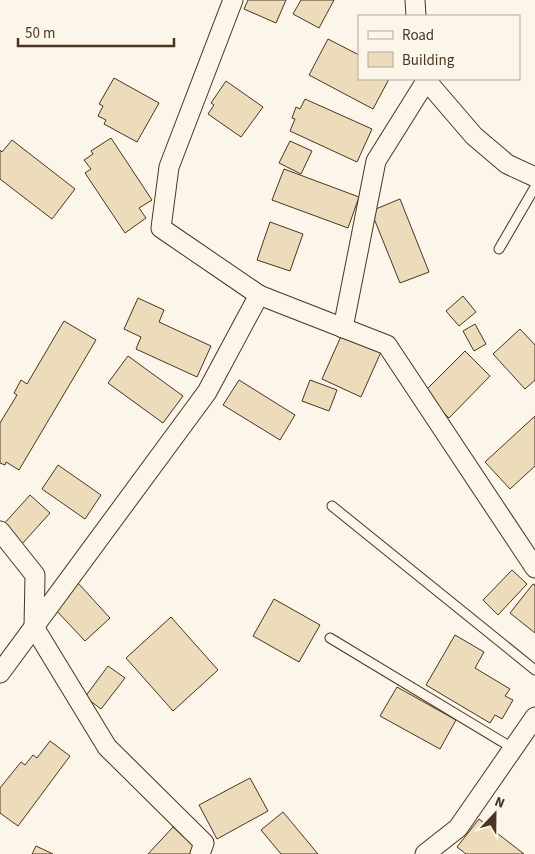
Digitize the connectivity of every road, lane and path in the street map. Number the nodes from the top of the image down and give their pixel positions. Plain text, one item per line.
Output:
1 (233, 0) edge
2 (415, 0) edge
3 (416, 15) edge
4 (426, 80) edge
5 (535, 177) edge
6 (535, 187) edge
7 (499, 249) dead end
8 (259, 295) junction
9 (343, 328) junction
10 (332, 506) dead end
11 (0, 531) edge
12 (535, 568) edge
13 (34, 627) junction
14 (330, 638) dead end
15 (535, 670) edge
16 (0, 673) edge
17 (535, 717) edge
18 (514, 749) junction
19 (200, 854) edge
20 (425, 854) edge

1 - 8 street
2 - 3 street
4 - 5 street
4 - 9 street
6 - 7 lane
8 - 9 street
8 - 13 street
9 - 12 street
10 - 15 lane
11 - 13 street
13 - 16 street
13 - 19 street
14 - 18 lane
17 - 18 street
18 - 20 street

